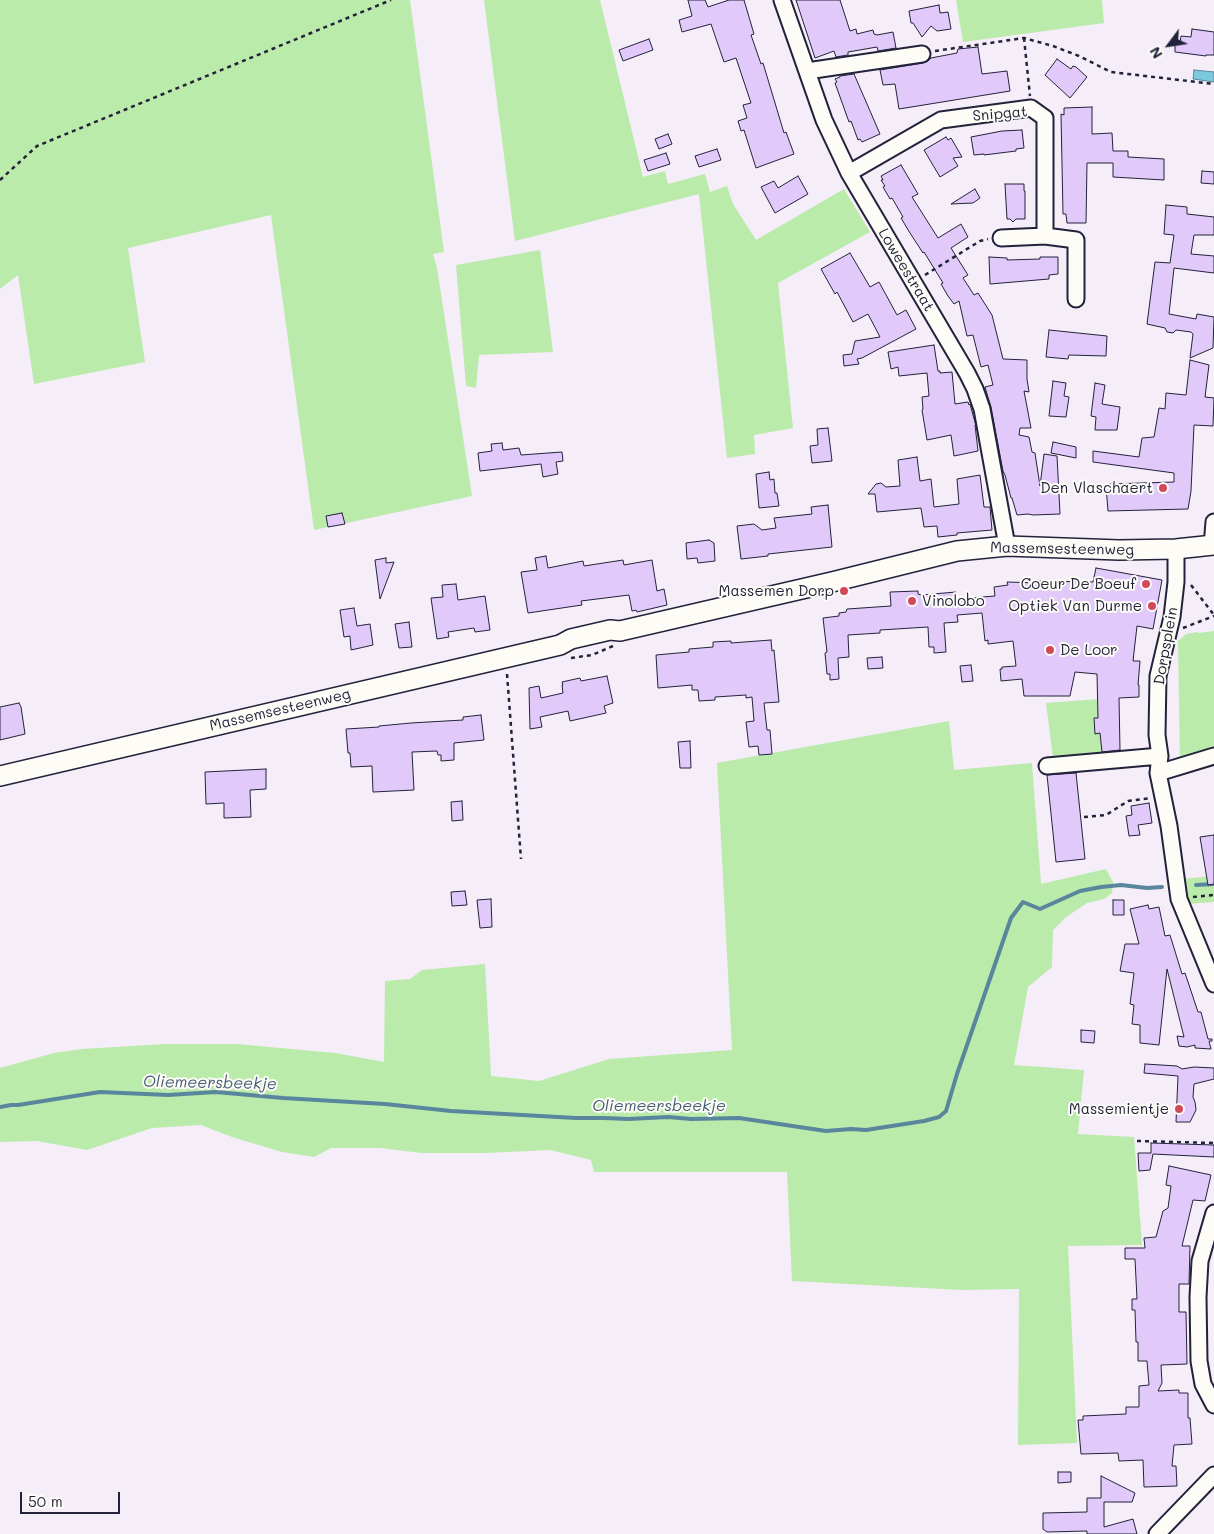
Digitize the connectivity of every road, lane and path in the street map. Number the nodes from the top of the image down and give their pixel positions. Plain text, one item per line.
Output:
1 (391, 0) edge
2 (782, 0) edge
3 (1024, 38) junction
4 (922, 54) joint
5 (807, 71) junction
6 (1214, 84) edge
7 (1031, 108) junction
8 (849, 173) junction
9 (0, 180) edge
10 (1045, 236) junction
11 (1001, 238) joint
12 (914, 282) junction
13 (1076, 299) dead end
14 (1214, 522) edge
15 (1007, 546) junction
16 (1213, 546) edge
17 (1176, 557) junction
18 (1214, 616) edge
19 (1168, 635) junction
20 (505, 658) junction
21 (1160, 756) junction
22 (1214, 756) edge
23 (1047, 766) dead end
24 (1158, 773) junction
25 (0, 776) edge
26 (1162, 796) junction
27 (1084, 817) dead end
28 (521, 859) dead end
29 (1214, 895) edge
30 (1179, 899) junction
31 (1213, 977) edge
32 (1137, 1140) dead end
33 (1214, 1143) edge
34 (1214, 1213) edge
35 (1214, 1405) edge
36 (1214, 1475) edge
37 (1157, 1534) edge

1 - 9 path
2 - 5 street, Loweestraat
3 - 4 path
3 - 6 path
3 - 7 path
4 - 5 street
5 - 8 street, Loweestraat
7 - 8 street, Snipgat
7 - 10 street, Snipgat
8 - 12 street, Loweestraat
10 - 11 street
10 - 13 street
11 - 12 path
12 - 15 street, Loweestraat
14 - 16 street
15 - 17 main road, Massemsesteenweg
15 - 20 main road, Massemsesteenweg
16 - 17 main road, Massemsesteenweg
17 - 18 path
17 - 19 street, Dorpsplein
18 - 19 path
19 - 21 street, Dorpsplein
20 - 25 main road, Massemsesteenweg
20 - 28 path
21 - 23 street
21 - 24 street, Dorpsplein
22 - 24 street
24 - 26 street, Dorpsplein
26 - 27 path
26 - 30 street, Dorpsplein
29 - 30 path
30 - 31 street, Dorpsplein
32 - 33 path
34 - 35 street
36 - 37 street

